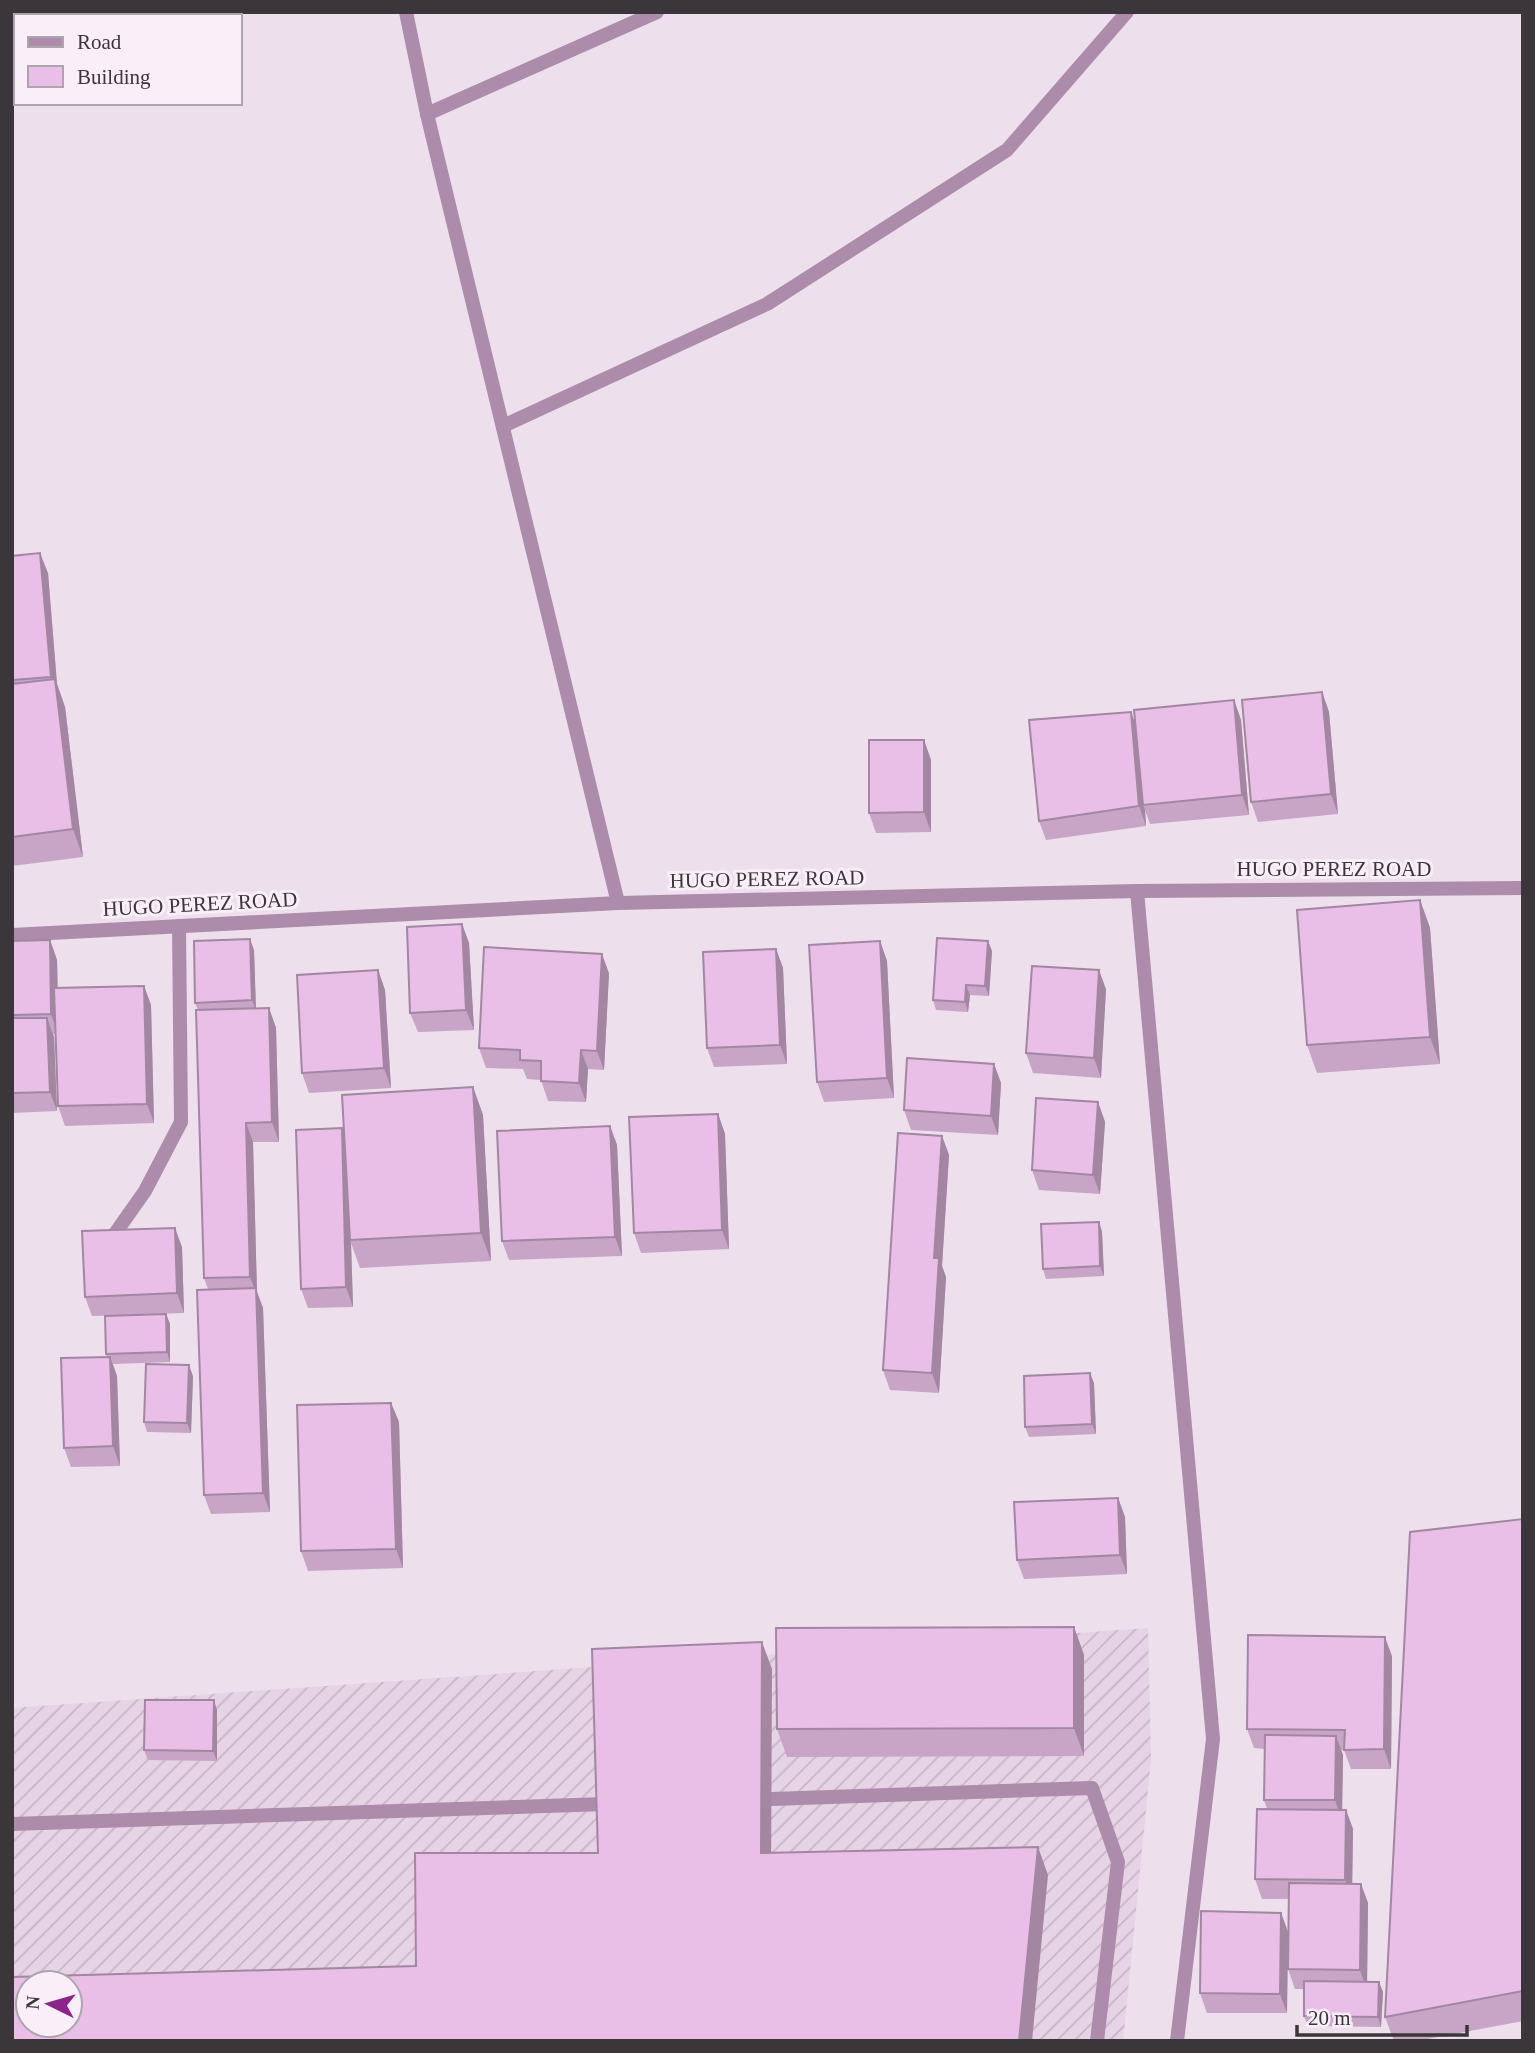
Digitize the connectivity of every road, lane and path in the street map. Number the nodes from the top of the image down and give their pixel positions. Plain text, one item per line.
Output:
1 (406, 12) edge
2 (657, 12) edge
3 (1127, 12) edge
4 (427, 114) junction
5 (503, 426) junction
6 (1523, 888) edge
7 (1137, 891) junction
8 (618, 903) junction
9 (179, 926) junction
10 (12, 935) edge
11 (114, 1235) edge
12 (772, 1799) dead end
13 (605, 1804) edge
14 (12, 1825) edge
15 (1097, 2041) edge
16 (1177, 2041) edge

1 - 4 street
2 - 4 street
3 - 5 street
4 - 5 street
5 - 8 street
6 - 7 street, HUGO PEREZ ROAD
7 - 8 street, HUGO PEREZ ROAD
7 - 16 street
8 - 9 street, HUGO PEREZ ROAD
9 - 10 street, HUGO PEREZ ROAD
9 - 11 street
12 - 15 street
13 - 14 street

